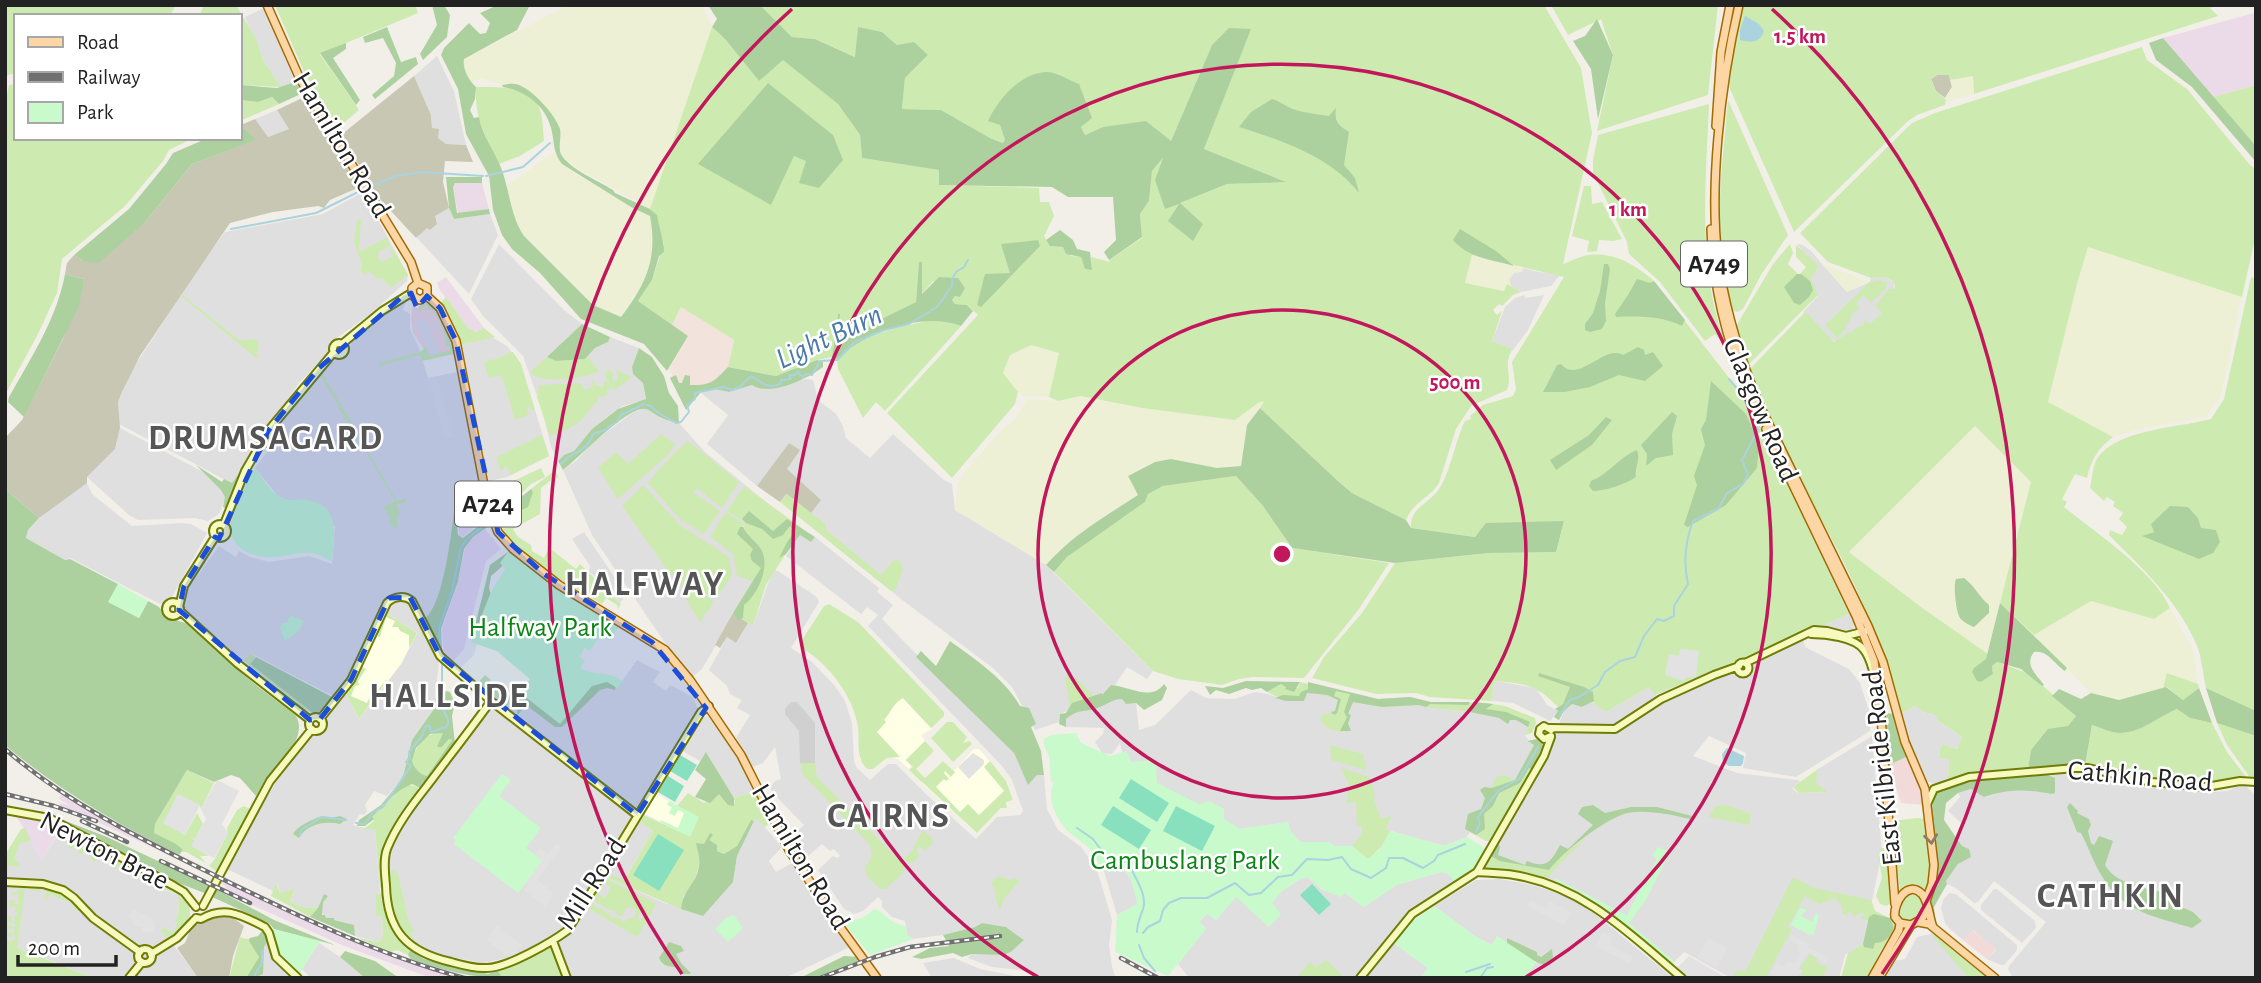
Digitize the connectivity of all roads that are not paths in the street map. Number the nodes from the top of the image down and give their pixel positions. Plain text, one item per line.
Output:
1 (267, 5) edge
2 (1730, 5) edge
3 (1739, 5) edge
4 (418, 283) junction
5 (411, 293) junction
6 (427, 296) junction
7 (224, 524) junction
8 (215, 537) junction
9 (1856, 616) junction
10 (1866, 633) junction
11 (1853, 638) junction
12 (1877, 680) junction
13 (491, 701) junction
14 (707, 707) junction
15 (1897, 713) junction
16 (1881, 717) junction
17 (320, 719) junction
18 (310, 720) junction
19 (312, 729) junction
20 (1918, 772) junction
21 (2256, 782) edge
22 (1941, 785) junction
23 (1928, 807) junction
24 (5, 810) edge
25 (637, 815) junction
26 (1477, 872) junction
27 (5, 882) edge
28 (1895, 904) junction
29 (1926, 905) junction
30 (199, 906) junction
31 (207, 913) junction
32 (196, 918) junction
33 (1900, 923) junction
34 (1914, 924) junction
35 (1933, 927) junction
36 (553, 941) junction
37 (140, 952) junction
38 (151, 954) junction
39 (142, 962) junction
40 (129, 978) edge
41 (298, 978) edge
42 (567, 978) edge
43 (877, 978) edge
44 (1360, 978) edge
45 (1682, 978) edge
46 (1872, 978) edge
47 (1879, 978) edge
48 (1995, 978) edge

1 - 4 main road, Hamilton Road / A724
2 - 9 main road, Glasgow Road / A749
3 - 10 main road, Glasgow Road / A749
4 - 5 main road
4 - 6 main road, Hamilton Road / A724
5 - 6 main road
5 - 7 street
6 - 14 main road, Hamilton Road / A724
7 - 8 street
7 - 8 street
8 - 18 street
9 - 10 main road, Glasgow Road / A749
9 - 11 street
10 - 11 street
10 - 12 main road, East Kilbride Road / A749
10 - 15 main road, East Kilbride Road / A749
11 - 12 street
11 - 26 street
12 - 16 main road, East Kilbride Road / A749
13 - 17 street
13 - 25 street
13 - 36 street, Mill Road
14 - 25 street, Mill Road
14 - 43 main road, Hamilton Road / A724
15 - 16 main road
15 - 20 main road, East Kilbride Road / A749
16 - 28 main road, East Kilbride Road / A749
17 - 18 street
17 - 19 street
18 - 19 street
19 - 30 street
20 - 22 street
20 - 23 main road, East Kilbride Road / A749
21 - 22 street, Cathkin Road
22 - 23 street
23 -> 29 main road, East Kilbride Road / A749
24 - 30 street, Newton Brae
25 - 36 street, Mill Road
26 - 44 street
26 - 45 street
27 - 37 street
28 - 29 main road
28 - 33 main road
29 - 34 main road
29 - 35 main road
30 - 31 street, Newton Brae
30 - 32 street
31 - 32 street
31 - 41 street
32 - 38 street
33 - 34 main road
33 - 46 main road
34 - 35 main road
34 - 47 main road
35 - 48 main road
36 - 42 street
37 - 38 street
37 - 39 street
38 - 39 street
39 - 40 street

